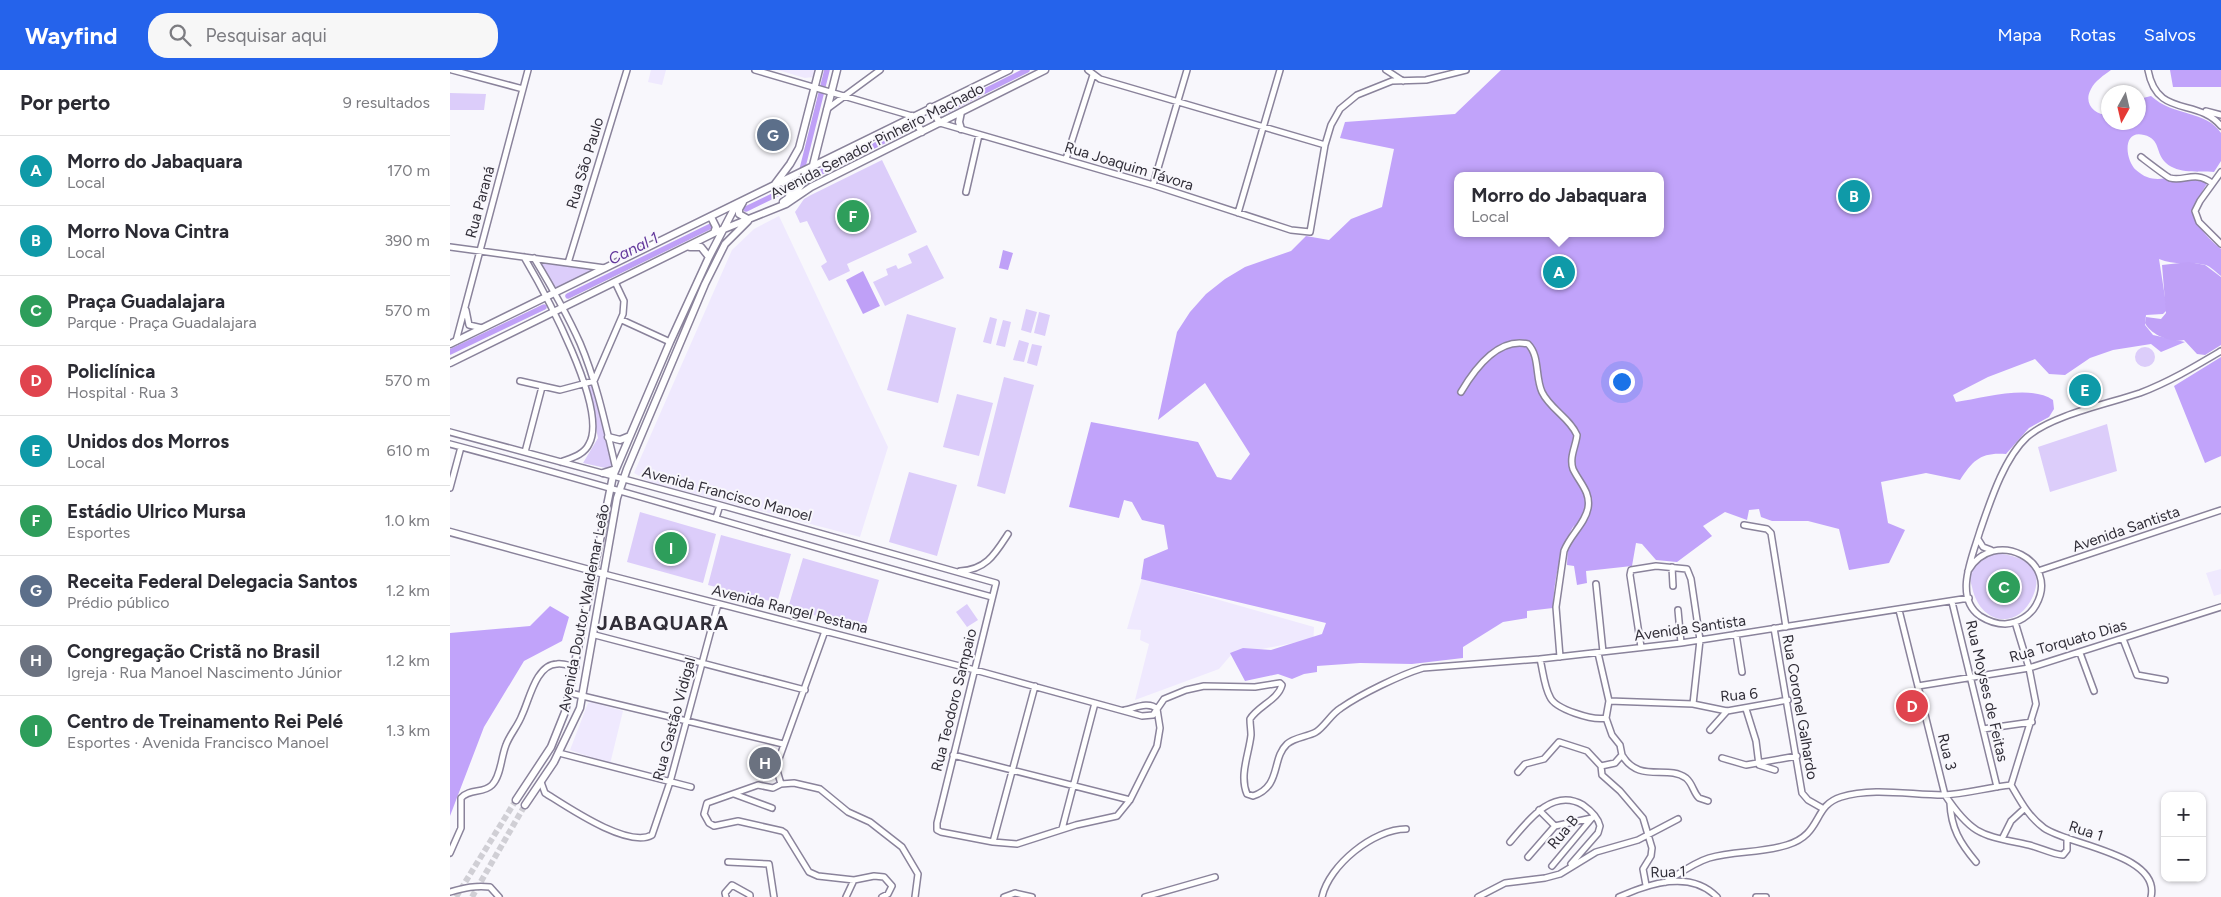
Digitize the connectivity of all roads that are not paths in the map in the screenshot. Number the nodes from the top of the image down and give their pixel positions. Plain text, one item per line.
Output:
1 (452, 70) edge
2 (528, 70) edge
3 (627, 70) edge
4 (755, 70) edge
5 (820, 70) edge
6 (838, 70) edge
7 (880, 70) edge
8 (1010, 70) edge
9 (1045, 70) edge
10 (1088, 70) edge
11 (1187, 70) edge
12 (1280, 70) edge
13 (1386, 70) edge
14 (1466, 70) edge
15 (2148, 70) edge
16 (998, 73) edge
17 (1093, 75) junction
18 (1404, 82) junction
19 (817, 88) junction
20 (523, 89) junction
21 (830, 92) junction
22 (845, 96) junction
23 (1178, 101) junction
24 (930, 107) junction
25 (828, 109) junction
26 (2193, 110) junction
27 (961, 112) junction
28 (2221, 115) edge
29 (912, 116) junction
30 (940, 122) junction
31 (2221, 126) edge
32 (1262, 127) junction
33 (961, 129) junction
34 (922, 132) junction
35 (979, 135) junction
36 (1325, 145) junction
37 (2141, 157) dead end
38 (1066, 159) junction
39 (813, 167) junction
40 (2221, 168) edge
41 (2221, 172) edge
42 (2216, 178) junction
43 (782, 182) junction
44 (2212, 183) junction
45 (1153, 185) junction
46 (772, 187) junction
47 (966, 192) dead end
48 (787, 200) junction
49 (744, 201) junction
50 (736, 205) junction
51 (773, 208) junction
52 (1238, 213) junction
53 (711, 217) junction
54 (749, 219) junction
55 (722, 230) junction
56 (714, 233) junction
57 (2221, 244) edge
58 (450, 247) edge
59 (686, 247) junction
60 (480, 251) junction
61 (524, 257) junction
62 (709, 257) junction
63 (534, 258) junction
64 (568, 263) junction
65 (606, 268) junction
66 (615, 282) junction
67 (556, 293) junction
68 (547, 297) junction
69 (466, 305) junction
70 (562, 308) junction
71 (554, 312) junction
72 (622, 320) junction
73 (482, 328) junction
74 (453, 342) edge
75 (670, 342) junction
76 (2221, 351) edge
77 (585, 358) junction
78 (450, 363) edge
79 (602, 363) junction
80 (520, 381) dead end
81 (594, 381) junction
82 (584, 384) junction
83 (542, 387) junction
84 (1461, 392) dead end
85 (450, 432) edge
86 (630, 436) junction
87 (608, 437) junction
88 (450, 444) edge
89 (461, 447) junction
90 (525, 452) junction
91 (560, 463) junction
92 (556, 473) junction
93 (603, 473) joint
94 (618, 475) junction
95 (450, 488) edge
96 (609, 489) junction
97 (618, 494) junction
98 (720, 506) junction
99 (2221, 510) edge
100 (716, 518) junction
101 (1744, 525) dead end
102 (450, 532) edge
103 (1008, 534) dead end
104 (1978, 539) junction
105 (1992, 550) junction
106 (1672, 567) junction
107 (592, 571) junction
108 (954, 571) junction
109 (1968, 571) junction
110 (2038, 571) junction
111 (604, 574) junction
112 (1596, 584) dead end
113 (995, 585) joint
114 (1673, 586) dead end
115 (993, 596) junction
116 (1969, 598) junction
117 (1952, 602) junction
118 (718, 604) junction
119 (2221, 607) edge
120 (1678, 610) dead end
121 (1899, 610) junction
122 (2015, 622) junction
123 (1786, 627) junction
124 (1774, 628) junction
125 (825, 631) junction
126 (1736, 634) junction
127 (595, 635) junction
128 (2123, 639) junction
129 (1700, 640) junction
130 (1681, 642) junction
131 (1641, 647) junction
132 (1601, 652) junction
133 (2080, 653) junction
134 (1560, 657) junction
135 (1540, 659) junction
136 (702, 664) junction
137 (576, 667) junction
138 (2029, 668) junction
139 (974, 670) junction
140 (1742, 672) dead end
141 (1971, 677) junction
142 (2165, 680) dead end
143 (1035, 686) junction
144 (1918, 686) junction
145 (805, 690) junction
146 (2094, 690) dead end
147 (570, 693) junction
148 (583, 695) junction
149 (1788, 700) junction
150 (1609, 701) junction
151 (1095, 703) junction
152 (1693, 704) junction
153 (1157, 709) junction
154 (1746, 709) junction
155 (1124, 710) junction
156 (1727, 711) junction
157 (1606, 718) junction
158 (687, 721) junction
159 (2032, 722) junction
160 (1983, 729) junction
161 (1710, 730) dead end
162 (784, 744) junction
163 (559, 753) junction
164 (953, 755) junction
165 (1622, 755) junction
166 (1797, 756) junction
167 (1722, 758) dead end
168 (1758, 762) junction
169 (1602, 766) junction
170 (1012, 770) junction
171 (1774, 770) dead end
172 (1518, 772) dead end
173 (541, 782) junction
174 (670, 782) junction
175 (781, 784) junction
176 (1073, 786) junction
177 (2011, 786) junction
178 (692, 787) dead end
179 (1996, 787) junction
180 (734, 794) junction
181 (1945, 795) junction
182 (516, 800) tunnel mouth
183 (1130, 800) junction
184 (1708, 802) dead end
185 (1950, 802) junction
186 (525, 805) tunnel mouth
187 (772, 808) dead end
188 (1822, 808) junction
189 (2024, 809) junction
190 (1539, 810) junction
191 (1593, 817) junction
192 (1678, 820) dead end
193 (1555, 826) junction
194 (1062, 829) junction
195 (1406, 829) dead end
196 (1648, 833) junction
197 (2067, 838) junction
198 (2002, 839) junction
199 (993, 842) junction
200 (1510, 842) dead end
201 (450, 852) edge
202 (1528, 857) dead end
203 (728, 862) dead end
204 (1976, 862) dead end
205 (1552, 866) dead end
206 (1569, 868) junction
207 (1214, 877) dead end
208 (854, 880) junction
209 (1666, 882) junction
210 (1646, 885) junction
211 (450, 892) edge
212 (499, 897) edge
213 (726, 897) edge
214 (750, 897) edge
215 (774, 897) edge
216 (846, 897) edge
217 (882, 897) edge
218 (915, 897) edge
219 (1004, 897) edge
220 (1032, 897) edge
221 (1145, 897) edge
222 (1322, 897) edge
223 (1478, 897) edge
224 (1619, 897) edge
225 (1717, 897) edge
226 (1756, 897) edge
227 (1766, 897) edge
228 (2151, 897) edge

1 - 20 street
2 - 20 street, Rua Paraná
3 - 64 street, Rua São Paulo
4 - 19 street
5 - 19 main road
6 - 21 main road
7 - 22 street
8 - 16 main road, Avenida Senador Pinheiro Machado
9 - 27 main road, Avenida Senador Pinheiro Machado
10 - 17 street
11 - 23 street
12 - 32 street
13 - 18 street
14 - 18 street
15 - 26 street
16 - 24 main road, Avenida Senador Pinheiro Machado
17 - 23 street
17 - 38 street
18 - 36 street
19 - 21 street
19 - 46 main road
20 - 60 street, Rua Paraná
21 - 22 street
21 - 25 main road
22 - 25 street
22 - 29 street
23 - 32 street
23 - 45 street
24 - 29 main road, Avenida Senador Pinheiro Machado
24 - 30 main road
25 - 39 main road
26 - 28 street
26 - 31 street
27 - 30 main road, Avenida Senador Pinheiro Machado
27 - 33 main road
29 - 34 main road
29 - 39 main road, Avenida Senador Pinheiro Machado
30 - 33 street, Rua Joaquim Távora
30 - 34 main road, Avenida Senador Pinheiro Machado
32 - 36 street
32 - 52 street
33 - 35 street, Rua Joaquim Távora
34 - 51 main road, Avenida Senador Pinheiro Machado
35 - 38 street, Rua Joaquim Távora
35 - 47 street
36 - 52 street, Rua Joaquim Távora
37 - 44 street
38 - 45 street, Rua Joaquim Távora
39 - 43 main road, Avenida Senador Pinheiro Machado
39 - 48 main road
40 - 42 street
41 - 42 street
42 - 44 street
43 - 46 main road, Avenida Senador Pinheiro Machado
43 - 48 main road
44 - 57 street
45 - 52 street, Rua Joaquim Távora
46 - 49 main road, Avenida Senador Pinheiro Machado
48 - 51 main road
49 - 50 main road, Avenida Senador Pinheiro Machado
49 - 54 main road
50 - 53 main road, Avenida Senador Pinheiro Machado
50 - 55 main road
51 - 54 main road, Avenida Senador Pinheiro Machado
53 - 56 main road
53 - 65 main road, Avenida Senador Pinheiro Machado
54 - 55 main road, Avenida Senador Pinheiro Machado
54 - 94 main road
55 - 56 main road, Avenida Senador Pinheiro Machado
55 - 62 main road
56 - 59 main road, Avenida Senador Pinheiro Machado
58 - 60 street
59 - 62 main road
59 - 66 main road, Avenida Senador Pinheiro Machado
60 - 61 street
60 - 69 street, Rua Paraná
61 - 63 street
61 - 68 street
62 - 75 main road
63 - 64 street
63 - 67 street
64 - 65 street
65 - 67 main road, Avenida Senador Pinheiro Machado
66 - 70 main road, Avenida Senador Pinheiro Machado
66 - 72 street
67 - 68 main road, Avenida Senador Pinheiro Machado
67 - 70 street
68 - 71 street
68 - 73 main road, Avenida Senador Pinheiro Machado
69 - 73 street
69 - 74 street, Rua Paraná
70 - 71 main road, Avenida Senador Pinheiro Machado
70 - 77 street
71 - 78 main road, Avenida Senador Pinheiro Machado
71 - 82 street
72 - 75 street
72 - 79 street
73 - 74 main road, Avenida Senador Pinheiro Machado
75 - 86 main road
76 - 104 street
77 - 79 street
77 - 81 street
79 - 81 street
80 - 83 street
81 - 82 street
81 - 87 street
82 - 83 street
82 - 91 street
83 - 90 street
84 - 134 street
85 - 90 street
86 - 87 main road
86 - 94 main road
87 - 94 street
88 - 89 street, Avenida Francisco Manoel
89 - 92 street, Avenida Francisco Manoel
89 - 95 street
90 - 91 street
91 - 92 street
91 - 93 street
92 - 96 street, Avenida Francisco Manoel
93 - 94 main road
94 - 96 main road, Avenida Doutor Waldemar Leão
94 - 97 main road, Avenida Doutor Waldemar Leão
94 - 98 street, Avenida Francisco Manoel
96 - 97 street, Avenida Francisco Manoel
96 - 107 main road, Avenida Doutor Waldemar Leão
97 - 100 street, Avenida Francisco Manoel
97 - 111 main road, Avenida Doutor Waldemar Leão
98 - 100 street
98 - 108 street, Avenida Francisco Manoel
99 - 110 street, Avenida Santista
100 - 115 street, Avenida Francisco Manoel
101 - 123 street
102 - 107 main road, Avenida Rangel Pestana
103 - 108 street
104 - 105 street
104 - 109 street
105 - 109 street
105 - 110 street
106 - 114 street
106 - 129 street
106 - 131 street
107 - 111 main road, Avenida Rangel Pestana
107 - 137 main road, Avenida Doutor Waldemar Leão
108 - 113 street, Avenida Francisco Manoel
109 - 116 street
110 - 122 street
111 - 118 street, Avenida Rangel Pestana
111 - 127 main road, Avenida Doutor Waldemar Leão
112 - 132 street
113 - 115 street, Rua Teodoro Sampaio
115 - 139 street, Rua Teodoro Sampaio
116 - 117 street, Avenida Santista
116 - 122 street
117 - 121 street, Avenida Santista
117 - 141 street, Rua Moyses de Feitas
118 - 125 street, Avenida Rangel Pestana
118 - 136 street, Rua Gastão Vidigal
119 - 128 street, Rua Torquato Dias
120 - 130 street
121 - 123 street, Avenida Santista
121 - 144 street, Rua 3
122 - 138 street
123 - 124 street, Avenida Santista
124 - 126 street, Avenida Santista
124 - 149 street, Rua Coronel Galhardo
125 - 139 street, Avenida Rangel Pestana
125 - 145 street
126 - 129 street, Avenida Santista
126 - 140 street
127 - 136 street
127 - 148 main road, Avenida Doutor Waldemar Leão
128 - 133 street, Rua Torquato Dias
128 - 142 street
129 - 130 street, Avenida Santista
129 - 152 street
130 - 131 street, Avenida Santista
131 - 132 street, Avenida Santista
132 - 134 street, Avenida Santista
132 - 150 street
133 - 138 street, Rua Torquato Dias
133 - 146 street
134 - 135 street, Avenida Santista
135 - 153 street, Avenida Santista
135 - 157 street
136 - 145 street
136 - 158 street, Rua Gastão Vidigal
137 - 147 main road, Avenida Doutor Waldemar Leão
137 - 201 street
138 - 141 street, Rua Torquato Dias
138 - 159 street
139 - 143 street, Avenida Rangel Pestana
139 - 164 street, Rua Teodoro Sampaio
141 - 144 street, Rua Torquato Dias
141 - 160 street, Rua Moyses de Feitas
143 - 151 street, Avenida Rangel Pestana
143 - 170 street
144 - 181 street, Rua 3
145 - 162 street
147 - 148 street
147 - 182 main road, Avenida Doutor Waldemar Leão
148 - 158 street
148 - 163 main road, Avenida Doutor Waldemar Leão
149 - 154 street, Rua 6
149 - 166 street, Rua Coronel Galhardo
150 - 152 street
150 - 157 street
151 - 155 street, Avenida Rangel Pestana
151 - 176 street
152 - 156 street, Rua 6
153 - 155 street
153 - 155 street, Avenida Rangel Pestana
153 - 183 street
154 - 156 street, Rua 6
154 - 168 street
156 - 161 street
157 - 165 street
158 - 162 street
158 - 174 street, Rua Gastão Vidigal
159 - 160 street
159 - 177 street
160 - 179 street, Rua Moyses de Feitas
162 - 175 street
163 - 173 main road, Avenida Doutor Waldemar Leão
163 - 174 street
164 - 170 street
164 - 199 street, Rua Teodoro Sampaio
165 - 169 street
165 - 184 street
166 - 168 street
166 - 188 street, Rua Coronel Galhardo
167 - 168 street
168 - 171 street
169 - 172 street
169 - 196 street
170 - 176 street
170 - 199 street
173 - 174 street, Rua Gastão Vidigal
173 - 186 main road, Avenida Doutor Waldemar Leão
174 - 178 street
175 - 180 street
175 - 218 street
176 - 183 street
176 - 194 street
177 - 179 street
177 - 189 street, Rua 1
179 - 181 street
180 - 187 street
180 - 208 street
181 - 185 street
181 - 188 street
183 - 194 street
185 - 198 street
185 - 204 street
188 - 209 street
189 - 197 street, Rua 1
189 - 198 street
190 - 191 street
190 - 193 street
190 - 200 street
191 - 193 street
191 - 205 street, Rua B
191 - 206 street
192 - 196 street
193 - 202 street
194 - 199 street
195 - 222 street
196 - 206 street
196 - 210 street
197 - 198 street
197 - 228 street, Rua 1
203 - 215 street
206 - 223 street
207 - 221 street
208 - 216 street
208 - 217 street
209 - 210 street, Rua 1
209 - 225 street, Rua 1
210 - 224 street, Rua 1
211 - 212 street
213 - 214 street
219 - 220 street
226 - 227 street

